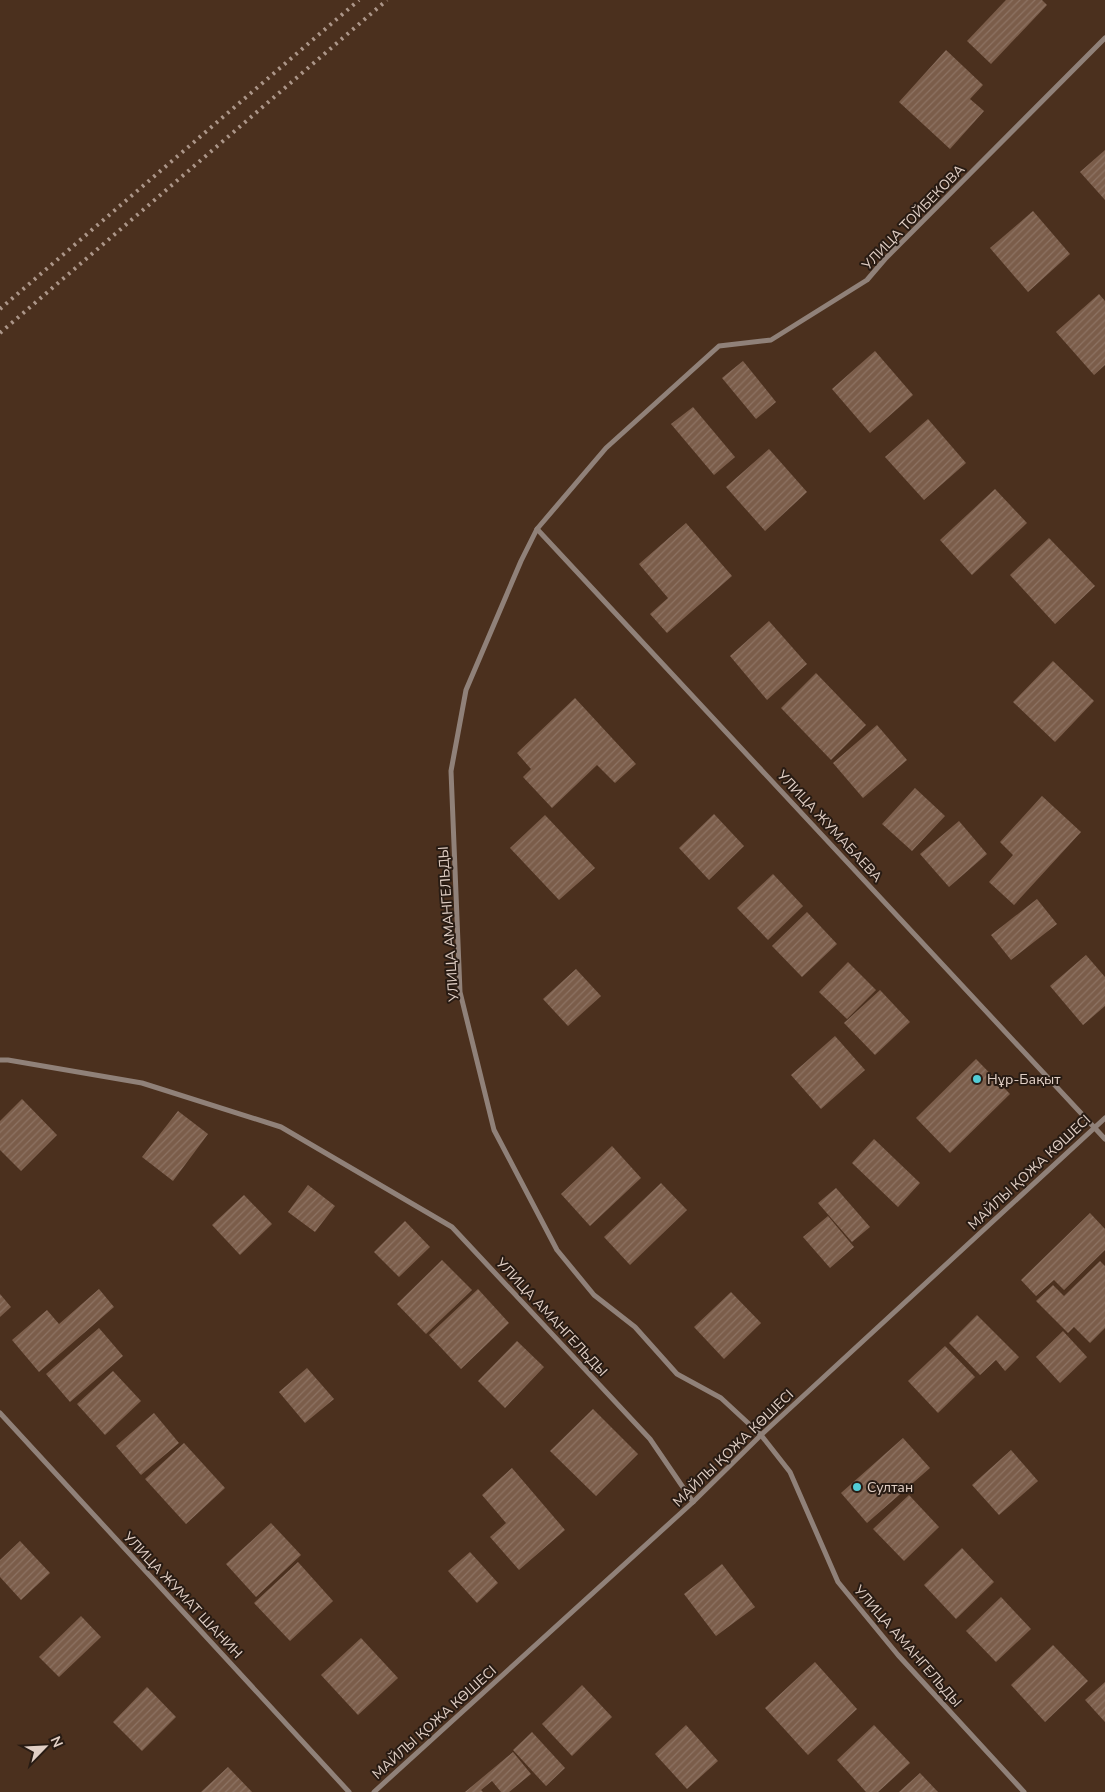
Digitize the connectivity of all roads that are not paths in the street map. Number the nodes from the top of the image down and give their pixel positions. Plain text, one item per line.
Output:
1 (1105, 38) edge
2 (537, 530) junction
3 (0, 1060) edge
4 (1105, 1118) edge
5 (1094, 1128) junction
6 (1105, 1139) edge
7 (0, 1413) edge
8 (761, 1435) junction
9 (693, 1502) junction
10 (349, 1792) edge
11 (374, 1792) edge
12 (1024, 1792) edge

1 - 2 street, УЛИЦА ТОЙБЕКОВА
2 - 5 street, УЛИЦА ЖУМАБАЕВА
2 - 8 street, УЛИЦА АМАНГЕЛЬДЫ
3 - 9 street, УЛИЦА АМАНГЕЛЬДЫ
4 - 5 street, МАЙЛЫ ҚОЖА КӨШЕСІ
5 - 6 street, УЛИЦА ЖУМАБАЕВА
5 - 8 street, МАЙЛЫ ҚОЖА КӨШЕСІ
7 - 10 street, УЛИЦА ЖУМАТ ШАНИН
8 - 9 street, МАЙЛЫ ҚОЖА КӨШЕСІ
8 - 12 street, УЛИЦА АМАНГЕЛЬДЫ
9 - 11 street, МАЙЛЫ ҚОЖА КӨШЕСІ

